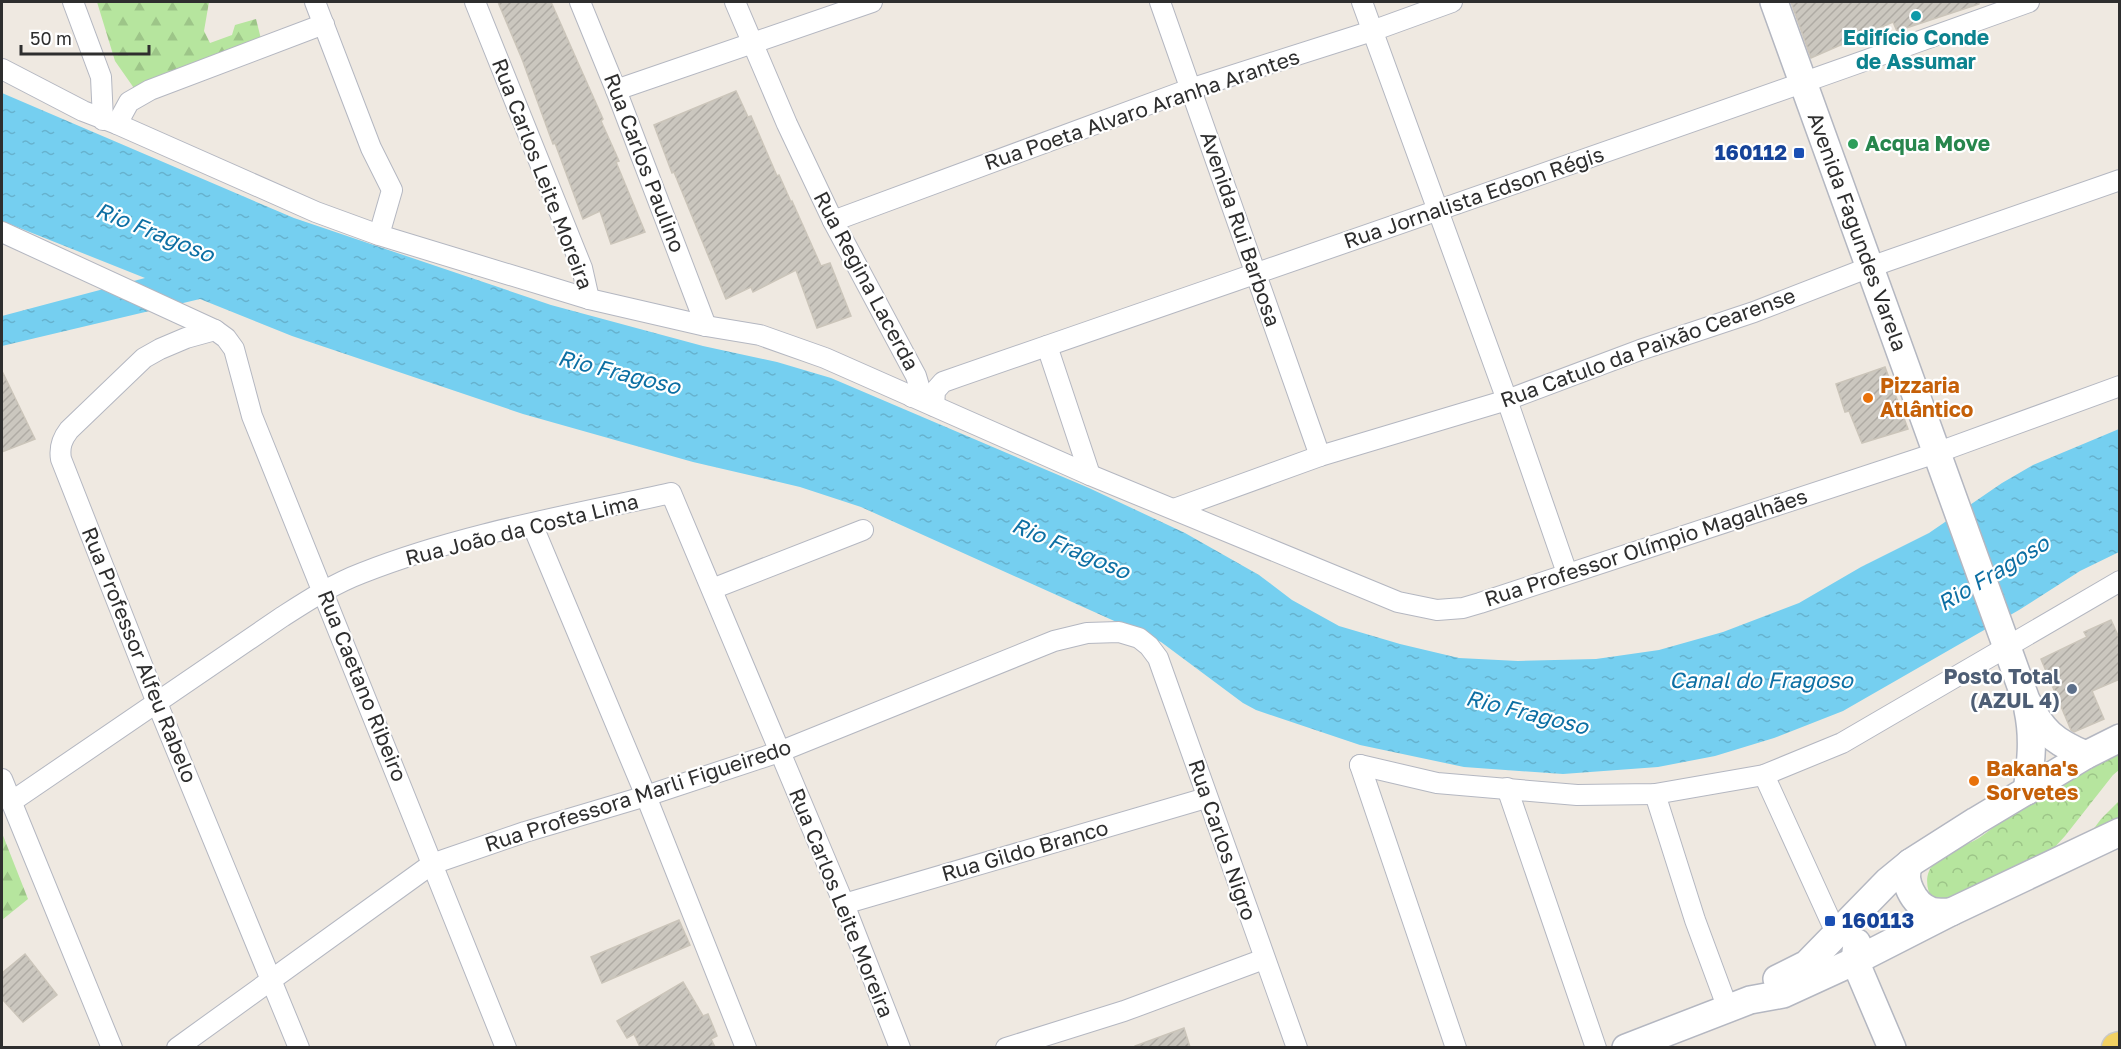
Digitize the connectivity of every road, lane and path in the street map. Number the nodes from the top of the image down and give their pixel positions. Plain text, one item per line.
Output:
1 (72, 2) edge
2 (315, 2) edge
3 (475, 2) edge
4 (580, 2) edge
5 (735, 2) edge
6 (872, 2) edge
7 (1160, 2) edge
8 (1362, 2) edge
9 (1452, 2) edge
10 (1774, 2) edge
11 (2029, 2) edge
12 (324, 24) junction
13 (1372, 31) junction
14 (752, 42) junction
15 (2, 69) edge
16 (1803, 84) junction
17 (1191, 89) junction
18 (616, 90) junction
19 (110, 122) junction
20 (2120, 180) edge
21 (1437, 210) junction
22 (833, 221) junction
23 (2, 232) edge
24 (379, 235) junction
25 (1870, 267) junction
26 (1255, 273) junction
27 (590, 299) junction
28 (706, 326) junction
29 (215, 330) junction
30 (1047, 346) junction
31 (2120, 386) edge
32 (912, 397) junction
33 (1507, 400) junction
34 (934, 406) junction
35 (1936, 453) junction
36 (1320, 456) junction
37 (1090, 475) junction
38 (671, 493) joint
39 (1174, 509) junction
40 (532, 524) junction
41 (863, 531) dead end
42 (1567, 573) junction
43 (2120, 581) edge
44 (712, 589) junction
45 (324, 591) junction
46 (2003, 636) junction
47 (1139, 638) joint
48 (2026, 700) junction
49 (158, 703) junction
50 (2120, 738) edge
51 (779, 752) junction
52 (2086, 756) junction
53 (1764, 774) junction
54 (2, 779) edge
55 (1507, 788) junction
56 (2026, 791) junction
57 (1655, 794) junction
58 (646, 796) junction
59 (1206, 798) junction
60 (11, 802) junction
61 (2120, 832) edge
62 (1910, 863) junction
63 (432, 864) junction
64 (844, 904) junction
65 (1866, 905) junction
66 (1951, 912) junction
67 (1837, 935) junction
68 (1264, 959) junction
69 (1855, 961) junction
70 (270, 980) junction
71 (1739, 1004) junction
72 (112, 1047) edge
73 (177, 1047) edge
74 (299, 1047) edge
75 (506, 1047) edge
76 (746, 1047) edge
77 (900, 1047) edge
78 (1006, 1047) edge
79 (1297, 1047) edge
80 (1456, 1047) edge
81 (1596, 1047) edge
82 (1626, 1047) edge
83 (1892, 1047) edge

1 - 19 street
2 - 12 street
3 - 27 street, Rua Carlos Leite Moreira
4 - 18 street, Rua Carlos Paulino
5 - 14 street, Rua Regina Lacerda
6 - 14 street
7 - 17 street, Avenida Rui Barbosa
8 - 13 street
9 - 13 street, Rua Poeta Alvaro Aranha Arantes
10 - 16 main road, Avenida Fagundes Varela
11 - 16 street, Rua Jornalista Edson Régis
12 - 19 street
12 - 24 street
13 - 17 street, Rua Poeta Alvaro Aranha Arantes
13 - 21 street
14 - 18 street
14 - 22 street, Rua Regina Lacerda
15 - 19 street
16 - 21 street, Rua Jornalista Edson Régis
16 - 25 main road, Avenida Fagundes Varela
17 - 22 street, Rua Poeta Alvaro Aranha Arantes
17 - 26 street, Avenida Rui Barbosa
18 - 28 street, Rua Carlos Paulino
19 - 24 street
20 - 25 street, Rua Catulo da Paixão Cearense
21 - 26 street, Rua Jornalista Edson Régis
21 - 33 street
22 - 32 street, Rua Regina Lacerda
23 - 29 street
24 - 27 street
25 - 33 street, Rua Catulo da Paixão Cearense
25 - 35 main road, Avenida Fagundes Varela
26 - 30 street, Rua Jornalista Edson Régis
26 - 36 street, Avenida Rui Barbosa
27 - 28 street, Rua Carlos Leite Moreira
28 - 32 street, Rua Carlos Leite Moreira
29 - 45 street, Rua Caetano Ribeiro
29 - 49 street, Rua Professor Alfeu Rabelo
30 - 34 street, Rua Jornalista Edson Régis
30 - 37 street
31 - 35 street, Rua Professor Olímpio Magalhães
32 - 34 street, Rua Regina Lacerda
33 - 36 street, Rua Catulo da Paixão Cearense
33 - 42 street
34 - 37 street, Rua Regina Lacerda
35 - 42 street, Rua Professor Olímpio Magalhães
35 - 46 main road, Avenida Fagundes Varela
36 - 39 street, Rua Catulo da Paixão Cearense
37 - 39 street, Rua Regina Lacerda
38 - 40 street, Rua João da Costa Lima
38 - 44 street, Rua Carlos Leite Moreira
39 - 42 street, Rua Professor Olímpio Magalhães
40 - 45 street, Rua João da Costa Lima
40 - 58 street
41 - 44 street
43 - 46 street
44 - 51 street, Rua Carlos Leite Moreira
45 - 49 street, Rua João da Costa Lima
45 - 63 street, Rua Caetano Ribeiro
46 - 48 main road, Avenida Fagundes Varela
46 - 53 street
47 - 51 street, Rua Professora Marli Figueiredo
47 - 59 street, Rua Carlos Nigro
48 - 52 main road, Avenida Fagundes Varela
48 - 56 main road, Avenida Fagundes Varela
49 - 60 street, Rua João da Costa Lima
49 - 70 street, Rua Professor Alfeu Rabelo
50 - 52 main road
51 - 58 street, Rua Professora Marli Figueiredo
51 - 64 street, Rua Carlos Leite Moreira
52 - 56 main road
53 - 57 street
53 - 67 street
54 - 60 street
55 - 57 street
55 - 80 street
55 - 81 street
56 - 62 main road
57 - 71 street
58 - 63 street, Rua Professora Marli Figueiredo
58 - 76 street
59 - 64 street, Rua Gildo Branco
59 - 68 street, Rua Carlos Nigro
60 - 72 street
61 - 66 main road
62 - 65 main road
62 - 66 main road
63 - 70 street, Rua Professora Marli Figueiredo
63 - 75 street, Rua Caetano Ribeiro
64 - 77 street, Rua Carlos Leite Moreira
65 - 67 main road
65 - 69 main road
66 - 69 main road
67 - 71 main road
68 - 78 street
68 - 79 street, Rua Carlos Nigro
69 - 71 main road
69 - 83 main road
70 - 73 street, Rua Professora Marli Figueiredo
70 - 74 street, Rua Professor Alfeu Rabelo
71 - 82 main road

